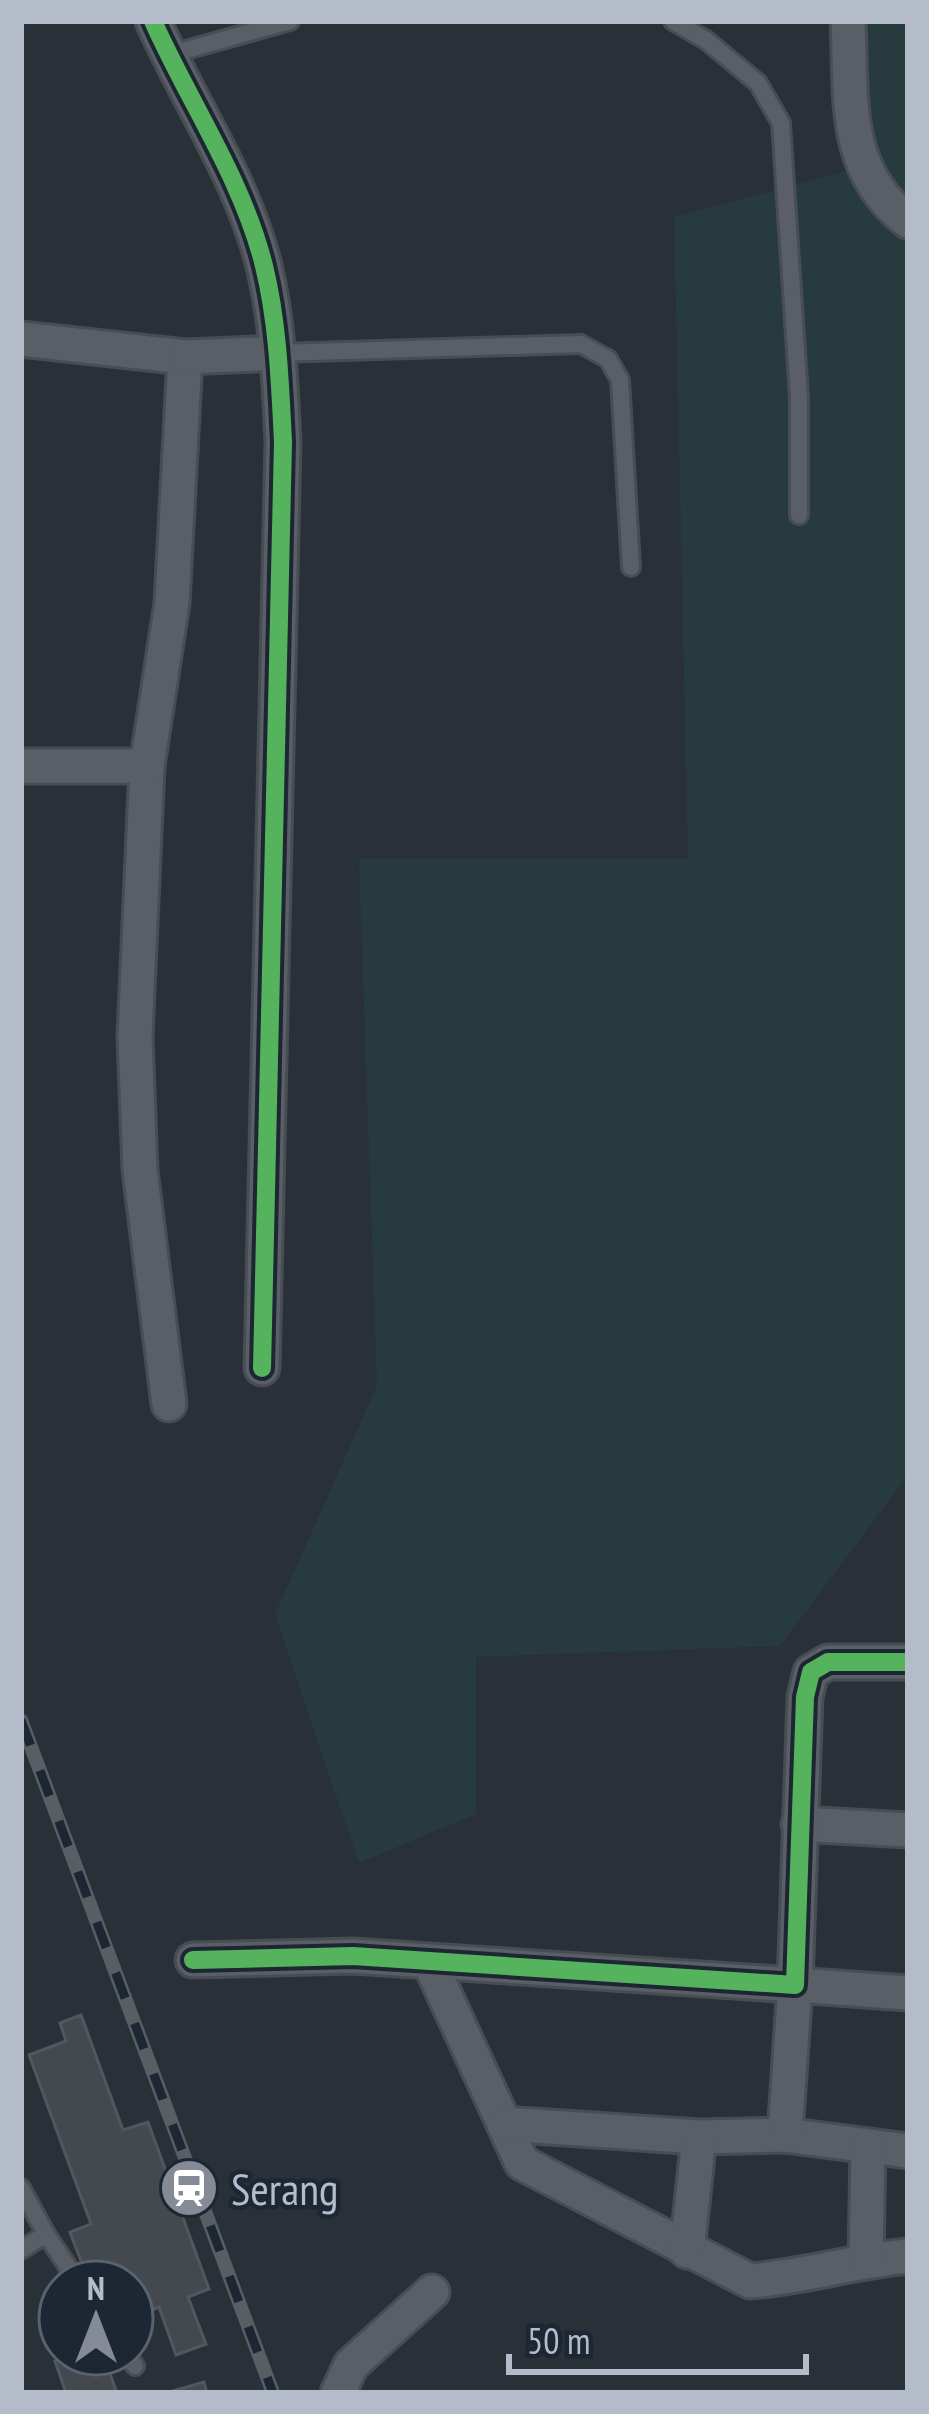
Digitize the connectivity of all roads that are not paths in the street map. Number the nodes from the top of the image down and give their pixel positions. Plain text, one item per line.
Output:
1 (153, 21) edge
2 (290, 21) edge
3 (674, 21) edge
4 (848, 21) edge
5 (168, 55) junction
6 (908, 221) edge
7 (21, 339) edge
8 (278, 353) junction
9 (185, 357) junction
10 (799, 515) dead end
11 (631, 567) dead end
12 (21, 766) edge
13 (146, 766) junction
14 (262, 1367) dead end
15 (169, 1404) dead end
16 (904, 1658) edge
17 (799, 1824) junction
18 (908, 1830) edge
19 (193, 1960) dead end
20 (430, 1963) junction
21 (795, 1985) junction
22 (908, 1993) edge
23 (503, 2124) junction
24 (785, 2135) junction
25 (698, 2137) junction
26 (868, 2147) junction
27 (908, 2151) edge
28 (21, 2188) edge
29 (46, 2234) junction
30 (21, 2250) edge
31 (687, 2251) junction
32 (908, 2256) edge
33 (62, 2258) edge
34 (866, 2260) junction
35 (432, 2292) dead end
36 (338, 2393) edge

1 - 5 street
2 - 5 lane
3 - 10 lane
4 - 6 street
5 - 8 street
7 - 9 street
8 - 9 street
8 - 11 lane
8 - 14 street
9 - 13 street
12 - 13 street
13 - 15 street
16 - 17 street
17 - 18 street
17 - 21 street
19 - 20 street
20 - 21 street
20 - 23 street
21 - 22 street
21 - 24 street
23 - 25 street
23 - 31 street
24 - 25 street
24 - 26 street
25 - 31 street
26 - 27 street
26 - 34 street
28 - 29 lane
29 - 30 lane
29 - 33 lane
31 - 34 street
32 - 34 street
35 - 36 street

